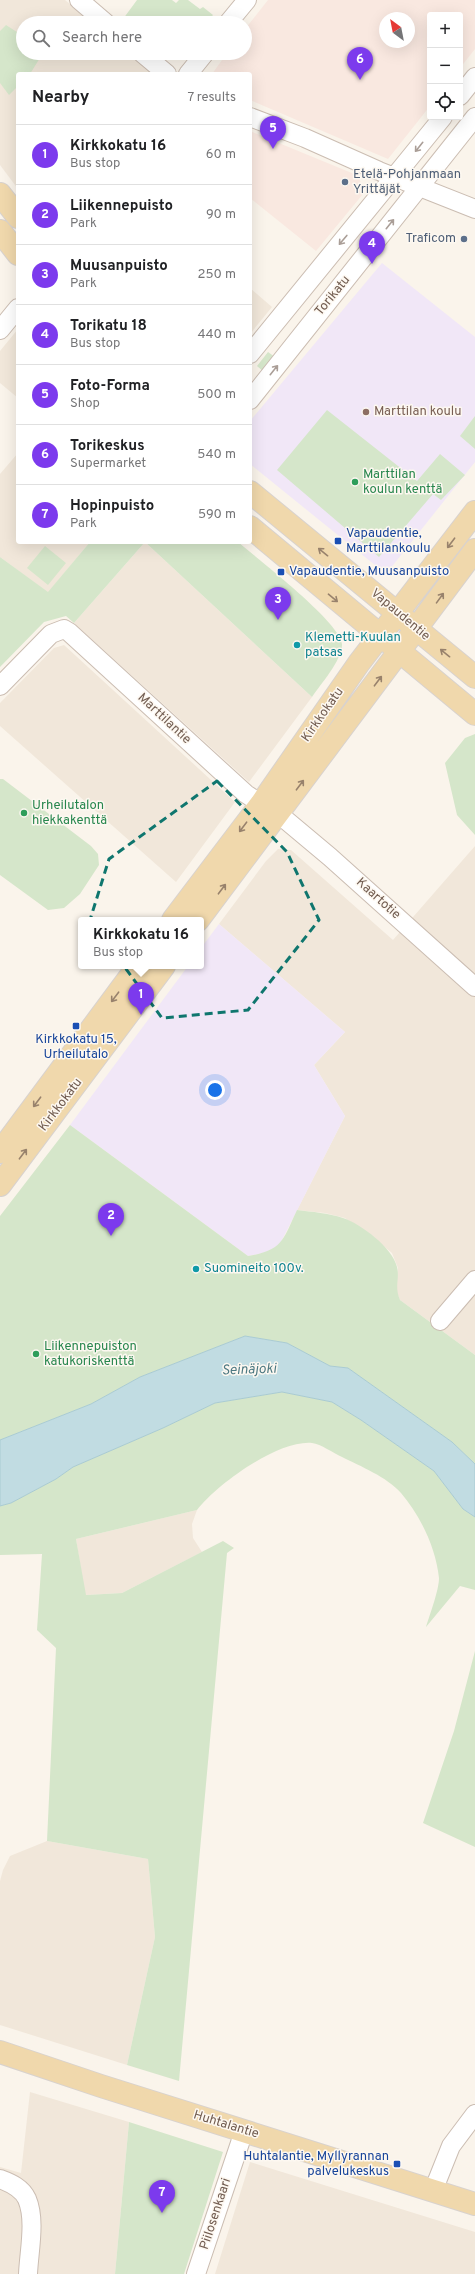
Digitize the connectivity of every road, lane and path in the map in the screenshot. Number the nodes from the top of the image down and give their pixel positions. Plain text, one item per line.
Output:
1 (79, 0) edge
2 (247, 0) edge
3 (98, 16) edge
4 (234, 16) edge
5 (150, 60) edge
6 (199, 60) edge
7 (165, 72) edge
8 (190, 72) edge
9 (475, 77) edge
10 (463, 92) edge
11 (475, 117) edge
12 (252, 118) edge
13 (441, 120) edge
14 (395, 177) junction
15 (420, 186) junction
16 (0, 194) edge
17 (475, 209) edge
18 (16, 214) edge
19 (0, 230) edge
20 (16, 251) edge
21 (16, 310) edge
22 (0, 330) edge
23 (252, 352) edge
24 (252, 397) edge
25 (252, 494) edge
26 (475, 512) edge
27 (252, 529) edge
28 (475, 550) edge
29 (398, 613) junction
30 (417, 629) junction
31 (380, 636) junction
32 (399, 652) junction
33 (475, 677) edge
34 (0, 686) edge
35 (475, 714) edge
36 (269, 809) junction
37 (176, 917) edge
38 (200, 917) edge
39 (136, 969) edge
40 (162, 969) edge
41 (475, 987) edge
42 (0, 1152) edge
43 (0, 1185) edge
44 (475, 1280) edge
45 (440, 1321) dead end
46 (0, 2052) edge
47 (475, 2114) edge
48 (244, 2131) junction
49 (0, 2179) edge
50 (433, 2191) junction
51 (475, 2204) edge
52 (28, 2274) edge
53 (196, 2274) edge

1 - 3 street
2 - 4 street
5 - 7 street
6 - 8 street
9 - 10 street
11 - 15 street, Torikatu
12 - 14 street
13 -> 14 street
14 - 15 street
14 -> 23 street
15 - 17 street
24 -> 15 street, Torikatu
16 - 18 main road
19 - 20 main road
21 - 22 street
29 -> 25 main road, Vapaudentie
26 -> 29 main road, Kirkkokatu
27 -> 31 main road
30 -> 28 main road, Kirkkokatu
29 - 30 main road, Vapaudentie
29 - 31 main road, Kirkkokatu
30 - 32 main road, Kirkkokatu
33 -> 30 main road, Vapaudentie
31 - 32 main road
31 - 36 main road, Kirkkokatu
32 - 35 main road
36 -> 32 main road, Kirkkokatu
34 - 36 street, Marttilantie
36 -> 37 main road, Kirkkokatu
38 -> 36 main road, Kirkkokatu
36 - 41 street, Kaartotie
39 -> 42 main road, Kirkkokatu
43 -> 40 main road, Kirkkokatu
44 - 45 street
46 - 48 main road, Huhtalantie
47 - 50 street
48 - 50 main road, Huhtalantie
48 - 53 street, Piilosenkaari
49 - 52 street
50 - 51 main road, Huhtalantie

